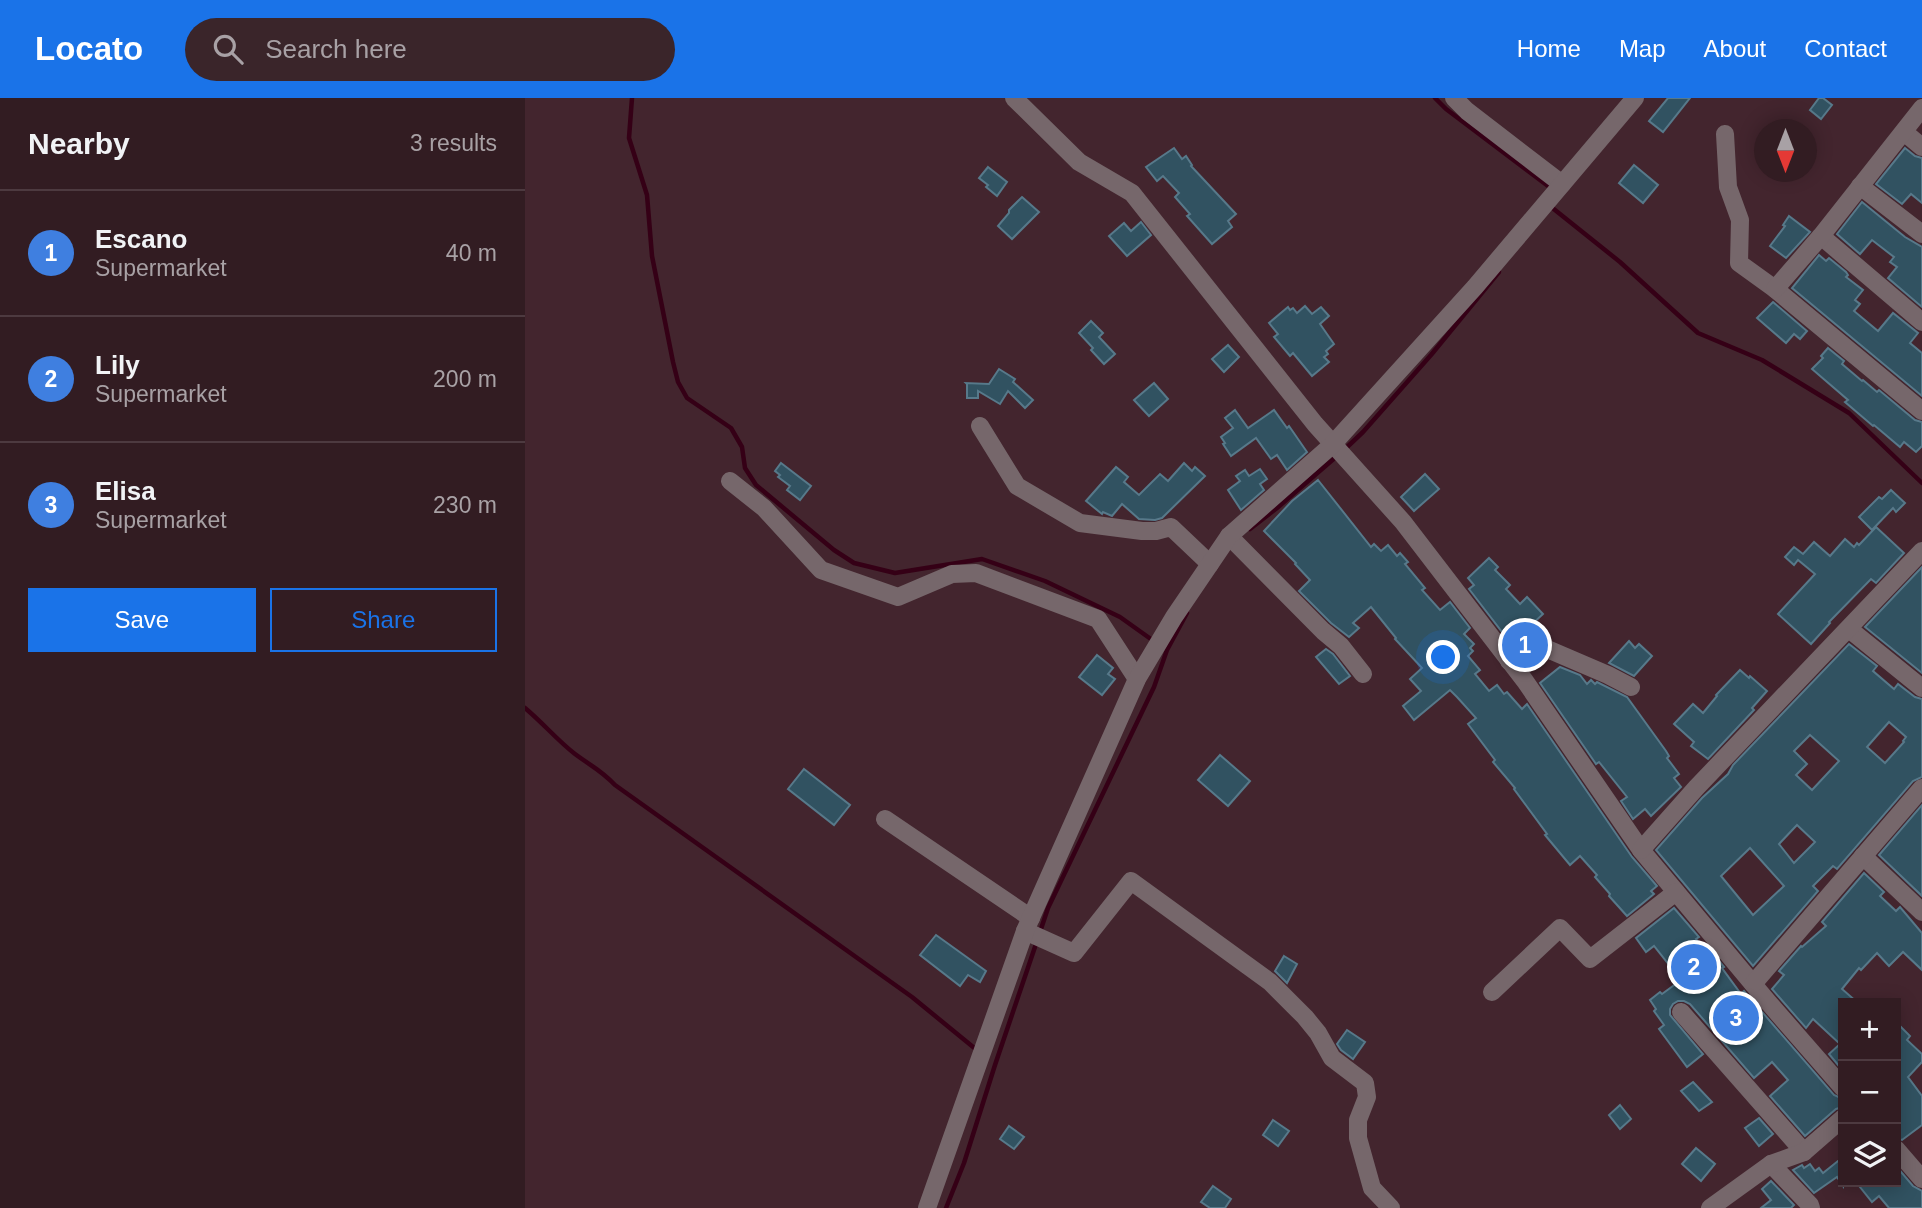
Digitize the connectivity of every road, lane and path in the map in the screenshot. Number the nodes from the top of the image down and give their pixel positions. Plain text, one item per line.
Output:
1 (1014, 98) edge
2 (1454, 98) edge
3 (1636, 98) edge
4 (1922, 108) edge
5 (1903, 132) junction
6 (1725, 134) dead end
7 (1922, 147) edge
8 (1562, 184) junction
9 (1860, 186) junction
10 (1922, 234) edge
11 (1821, 236) junction
12 (1775, 289) junction
13 (1922, 322) edge
14 (1922, 411) edge
15 (980, 426) dead end
16 (1332, 445) junction
17 (730, 481) dead end
18 (1229, 536) junction
19 (1922, 551) edge
20 (1210, 564) junction
21 (1849, 629) junction
22 (1509, 661) junction
23 (1363, 674) dead end
24 (1137, 679) junction
25 (1630, 687) dead end
26 (1922, 688) edge
27 (1922, 788) edge
28 (885, 818) dead end
29 (1641, 850) junction
30 (1863, 856) junction
31 (1676, 891) junction
32 (1922, 912) edge
33 (1028, 925) junction
34 (1753, 984) junction
35 (1492, 992) dead end
36 (1681, 1012) dead end
37 (1838, 1082) edge
38 (1838, 1122) edge
39 (1804, 1152) junction
40 (1901, 1155) edge
41 (1771, 1164) junction
42 (1922, 1179) edge
43 (927, 1208) edge
44 (1391, 1208) edge
45 (1710, 1208) edge
46 (1811, 1208) edge

1 - 16 street
2 - 8 street
3 - 8 street
4 - 5 street
5 - 7 street
5 - 9 street
6 - 12 street
8 - 16 street
9 - 10 street
9 - 11 street
11 - 12 street
11 - 13 street
12 - 14 street
15 - 20 street
16 - 18 street
16 - 22 street
17 - 24 street
18 - 20 street
18 - 23 street
19 - 21 street
20 - 24 street
21 - 26 street
21 - 29 street
22 - 25 street
22 - 29 street
24 - 33 street
27 - 30 street
28 - 33 street
29 - 31 street
30 - 32 street
30 - 34 street
31 - 34 street
31 - 35 street
33 - 43 street
33 - 44 street
34 - 37 street
36 - 39 street
38 - 39 street
39 - 41 street
40 - 42 street
41 - 45 street
41 - 46 street

